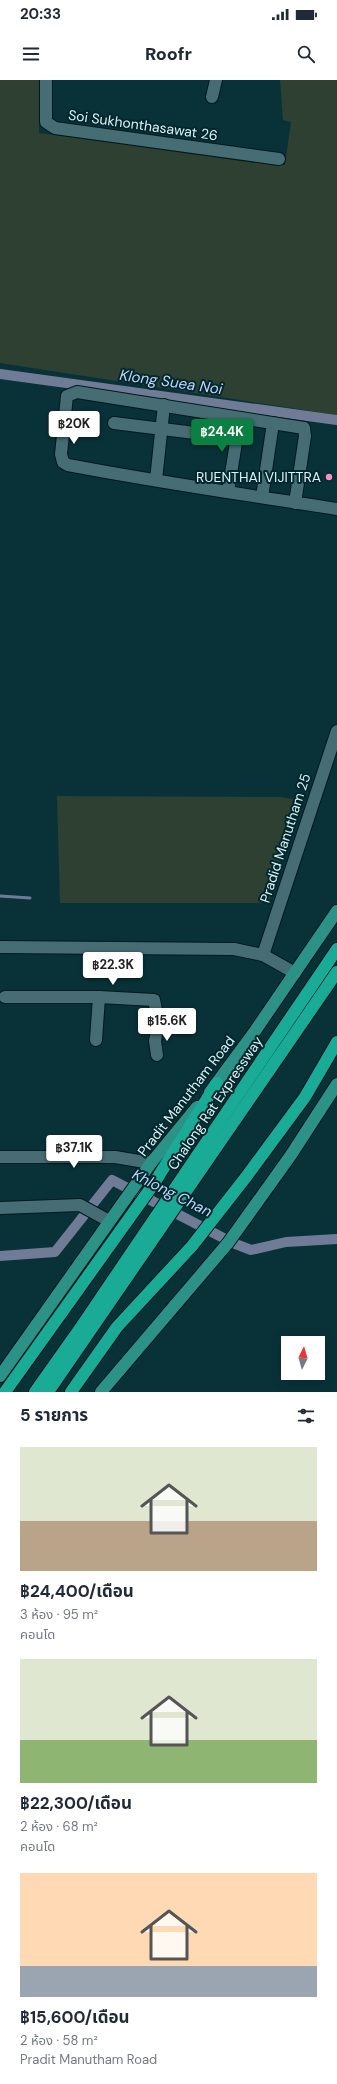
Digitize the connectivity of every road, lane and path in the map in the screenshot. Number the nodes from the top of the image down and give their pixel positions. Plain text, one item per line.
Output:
1 (46, 80) edge
2 (216, 80) edge
3 (212, 97) dead end
4 (279, 159) dead end
5 (164, 406) junction
6 (240, 418) junction
7 (114, 423) dead end
8 (273, 423) junction
9 (161, 429) junction
10 (211, 435) dead end
11 (156, 480) junction
12 (228, 492) junction
13 (262, 497) junction
14 (296, 503) junction
15 (337, 509) edge
16 (337, 730) edge
17 (337, 911) edge
18 (0, 947) edge
19 (337, 949) edge
20 (263, 955) junction
21 (337, 972) edge
22 (295, 973) junction
23 (5, 997) dead end
24 (99, 997) junction
25 (96, 1040) dead end
26 (337, 1042) edge
27 (157, 1056) dead end
28 (217, 1083) junction
29 (337, 1084) edge
30 (0, 1156) edge
31 (151, 1163) junction
32 (0, 1208) edge
33 (109, 1221) junction
34 (0, 1376) edge
35 (5, 1392) edge
36 (34, 1392) edge
37 (48, 1392) edge
38 (71, 1392) edge
39 (101, 1392) edge

1 - 4 street, Soi Sukhonthasawat 26
2 - 3 street
5 - 6 street
5 - 9 street
5 - 11 street
6 - 8 street
6 - 12 street
7 - 9 street
8 - 13 street
8 - 14 street
9 - 10 street
9 - 11 street
11 - 12 street
12 - 13 street
13 - 14 street
14 - 15 street
16 - 20 street, Pradid Manutham 25
17 - 22 main road, Pradit Manutham Road
18 - 20 street
19 - 36 highway, Chalong Rat Expressway
20 - 22 street
21 - 37 highway, Chalong Rat Expressway
22 - 28 main road, Pradit Manutham Road
23 - 24 street
24 - 25 street
24 - 27 street
26 - 38 highway
28 - 31 main road, Pradit Manutham Road
28 - 35 highway
29 - 39 main road
30 - 31 street
31 - 33 main road, Pradit Manutham Road
32 - 33 street
33 - 34 main road, Pradit Manutham Road

